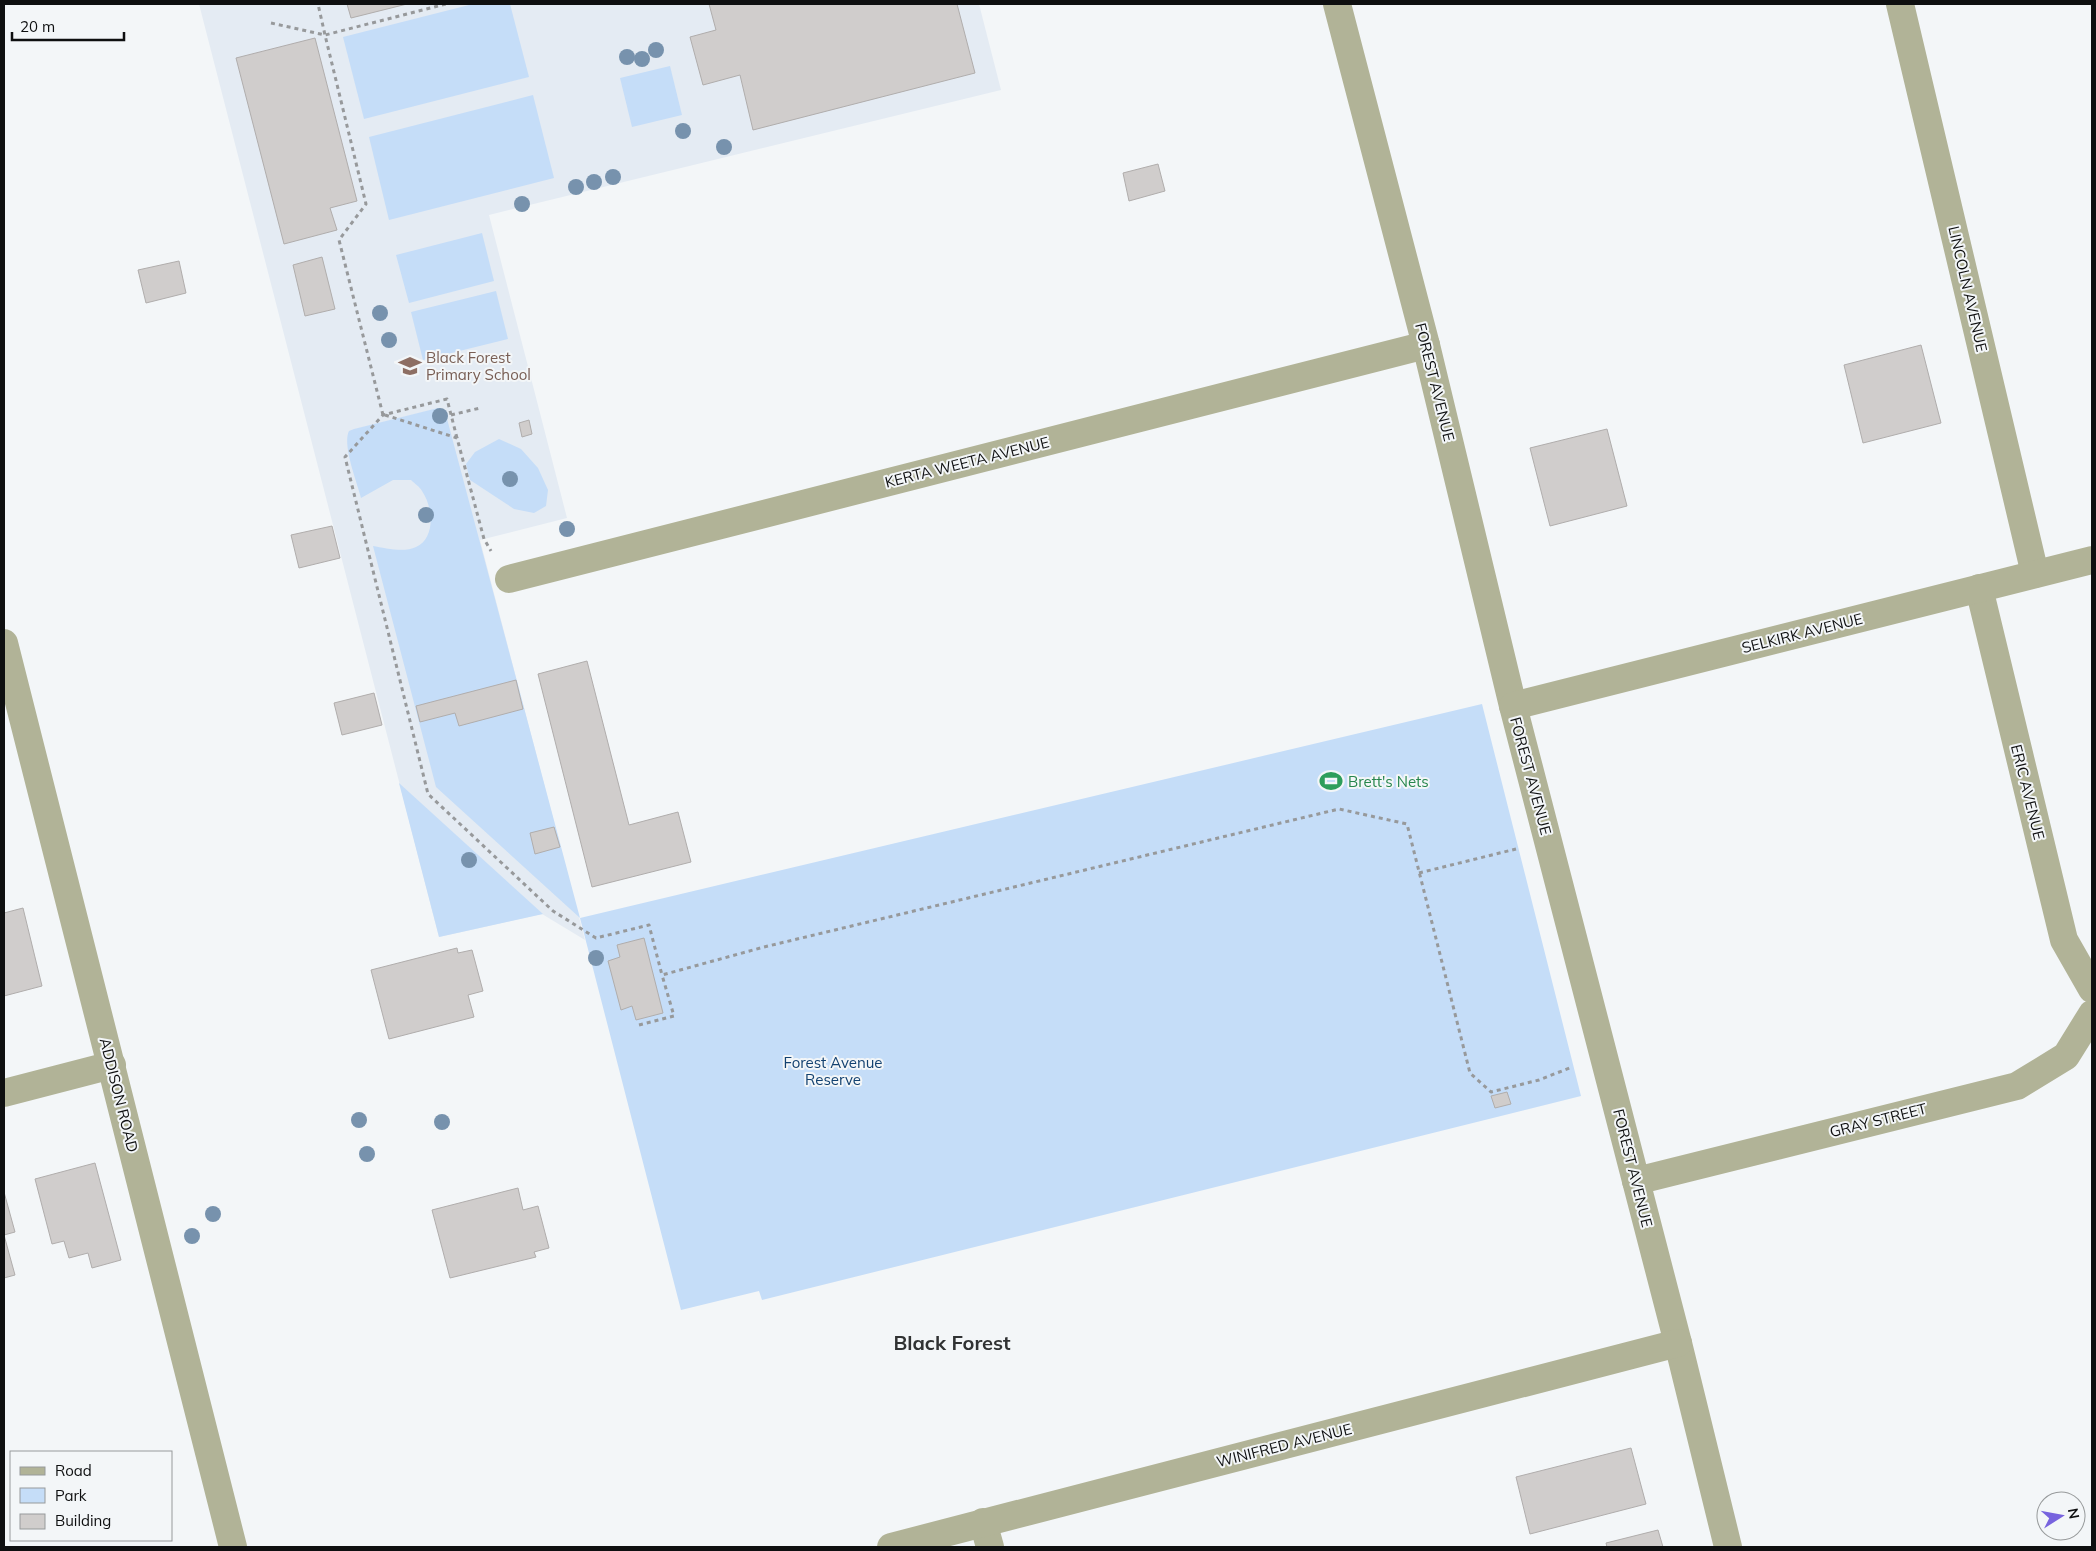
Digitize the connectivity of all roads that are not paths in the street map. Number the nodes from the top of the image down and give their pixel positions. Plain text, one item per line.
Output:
1 (1337, 4) edge
2 (1900, 4) edge
3 (1426, 345) junction
4 (2092, 560) edge
5 (2035, 574) junction
6 (509, 579) dead end
7 (1979, 588) junction
8 (4, 643) edge
9 (1513, 706) junction
10 (2092, 989) edge
11 (2092, 1014) edge
12 (112, 1065) junction
13 (4, 1093) edge
14 (1636, 1181) junction
15 (1678, 1343) junction
16 (987, 1535) edge
17 (233, 1547) edge
18 (891, 1547) edge
19 (1728, 1547) edge

1 - 3 street, FOREST AVENUE
2 - 5 street, LINCOLN AVENUE
3 - 6 street, KERTA WEETA AVENUE
3 - 9 street, FOREST AVENUE
4 - 5 street, SELKIRK AVENUE
5 - 7 street, SELKIRK AVENUE
7 - 9 street, SELKIRK AVENUE
7 - 10 street, ERIC AVENUE
8 - 12 street, ADDISON ROAD
9 - 14 street, FOREST AVENUE
11 - 14 street, GRAY STREET
12 - 13 street
12 - 17 street, ADDISON ROAD
14 - 15 street, FOREST AVENUE
15 - 16 street, WINIFRED AVENUE
15 - 19 street, FOREST AVENUE
16 - 18 street, WINIFRED AVENUE

